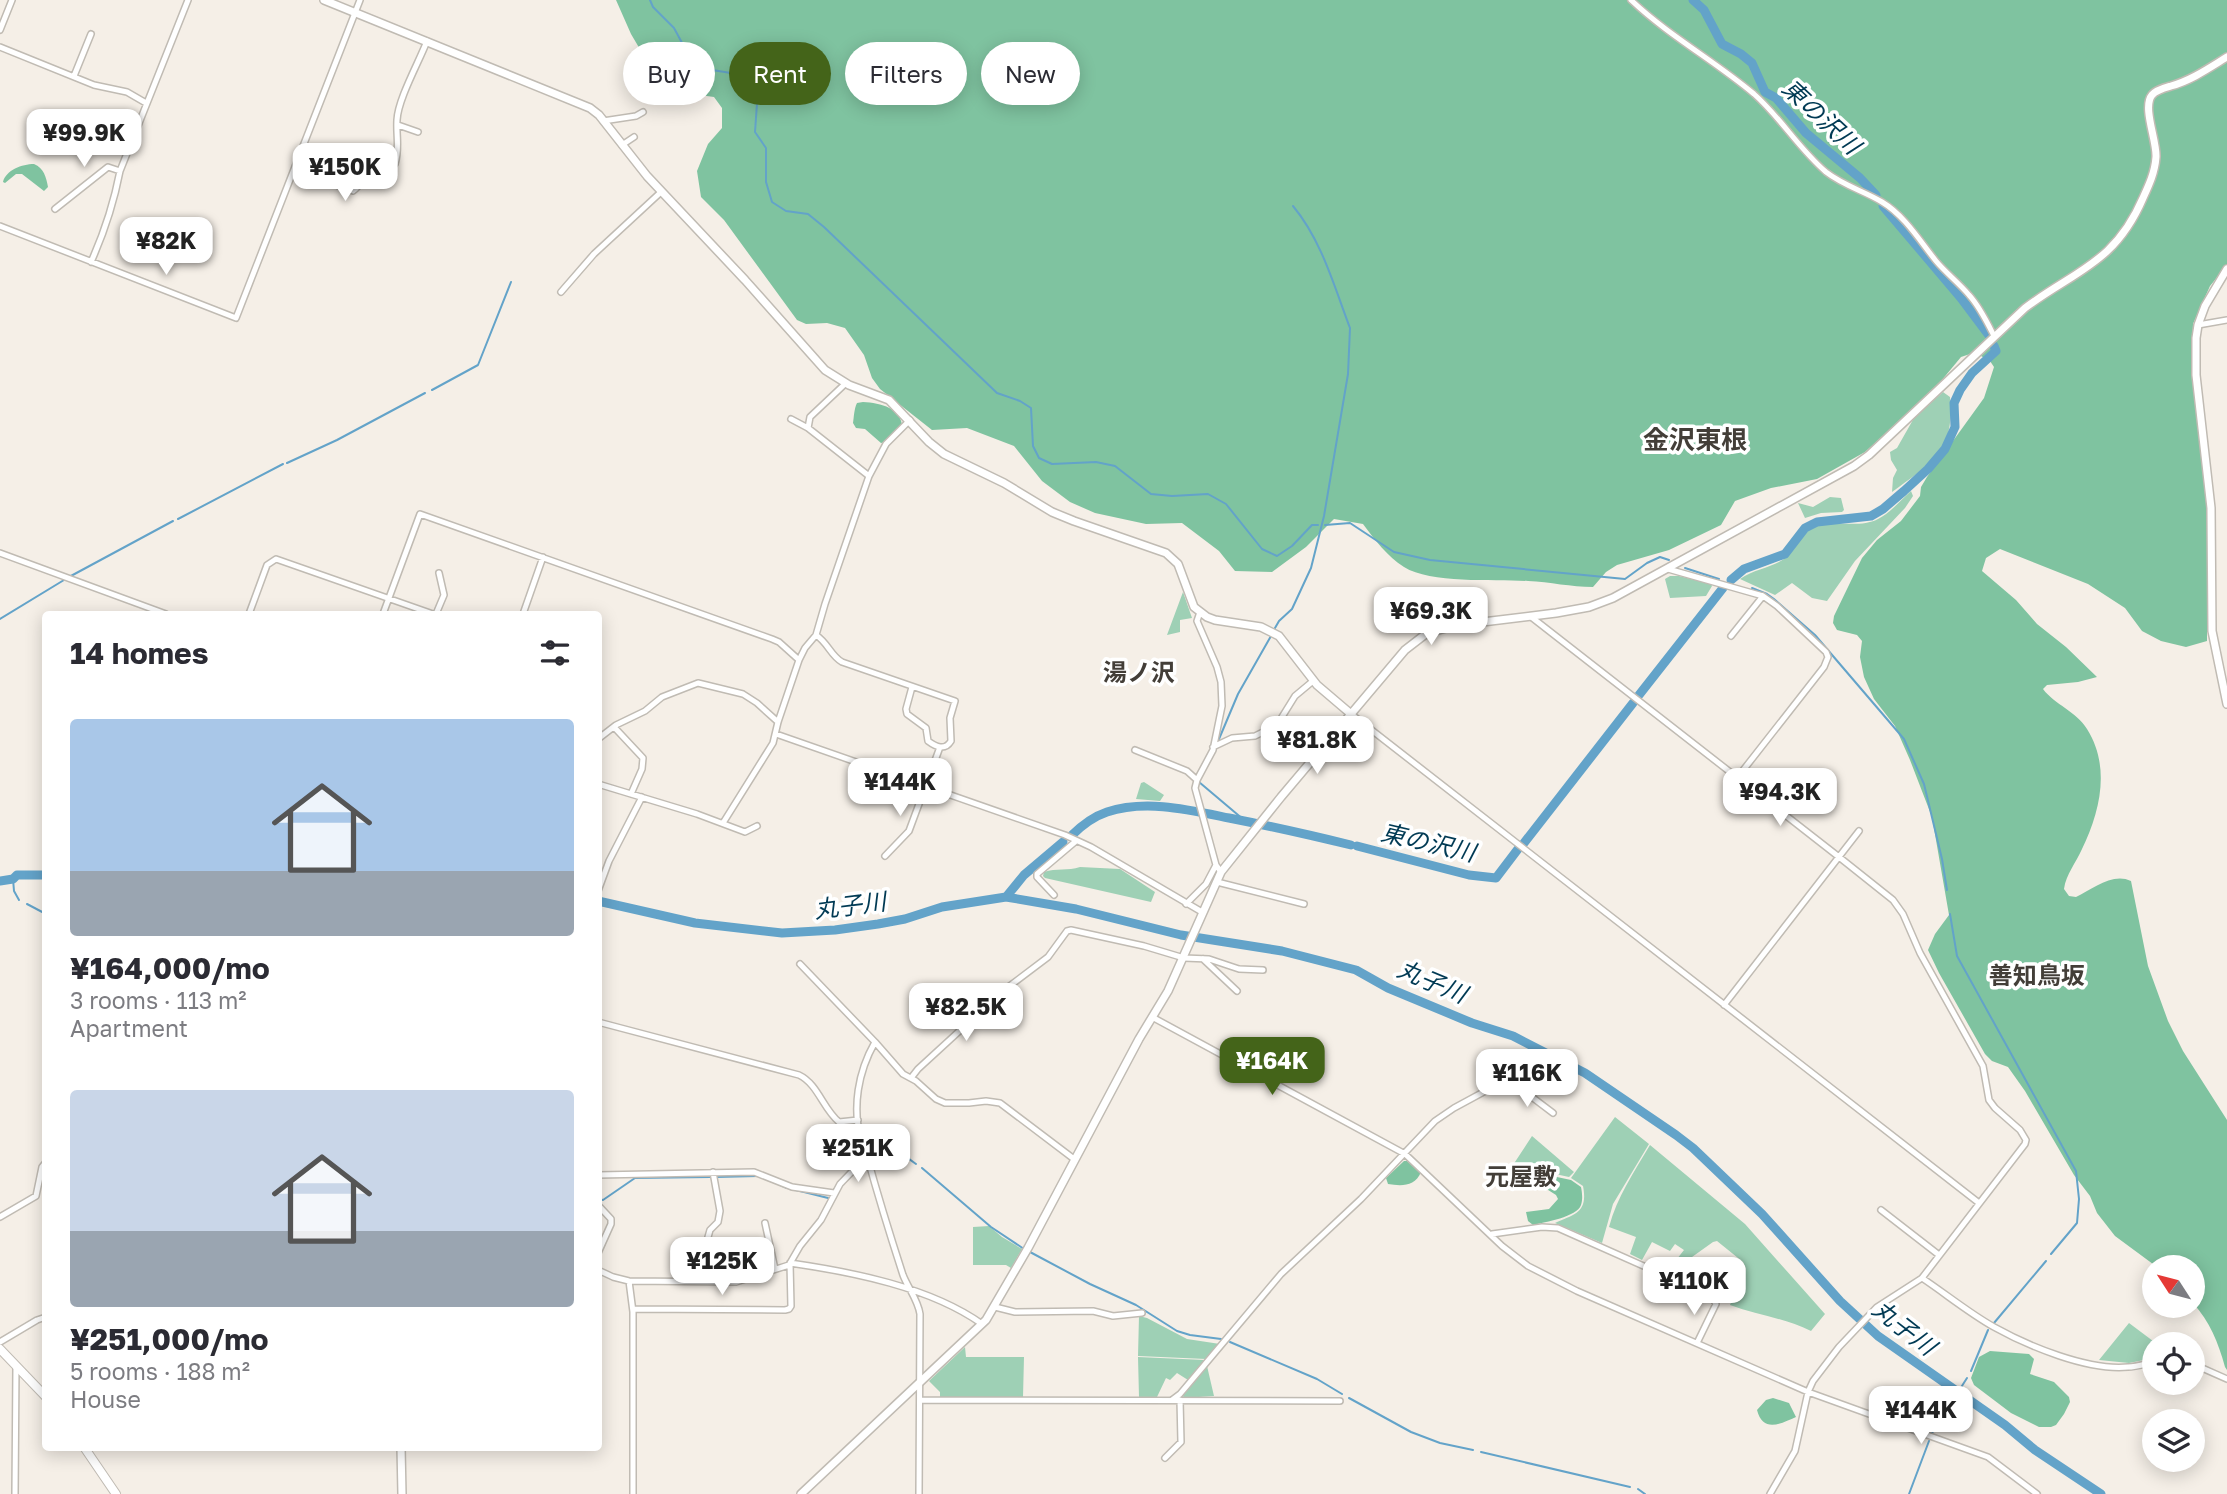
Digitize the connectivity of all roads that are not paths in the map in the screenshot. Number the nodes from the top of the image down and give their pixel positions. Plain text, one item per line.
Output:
1 (12, 0) edge
2 (188, 0) edge
3 (324, 0) edge
4 (360, 0) edge
5 (1632, 0) edge
6 (355, 12) junction
7 (0, 30) edge
8 (91, 34) dead end
9 (427, 41) junction
10 (0, 47) edge
11 (2227, 57) edge
12 (74, 76) junction
13 (146, 103) junction
14 (643, 112) dead end
15 (603, 121) junction
16 (398, 125) junction
17 (418, 132) dead end
18 (634, 137) dead end
19 (622, 145) junction
20 (294, 170) junction
21 (120, 171) junction
22 (661, 192) junction
23 (55, 209) dead end
24 (0, 226) edge
25 (91, 262) junction
26 (2227, 270) edge
27 (561, 292) dead end
28 (2227, 320) edge
29 (2198, 325) junction
30 (1994, 336) junction
31 (846, 383) junction
32 (791, 419) dead end
33 (911, 421) junction
34 (808, 428) junction
35 (869, 476) junction
36 (0, 553) edge
37 (543, 557) junction
38 (1668, 569) junction
39 (439, 573) dead end
40 (1763, 596) junction
41 (389, 598) junction
42 (157, 611) edge
43 (250, 611) edge
44 (384, 611) edge
45 (426, 611) edge
46 (436, 611) edge
47 (524, 611) edge
48 (1200, 612) junction
49 (1530, 616) junction
50 (816, 635) junction
51 (1731, 636) dead end
52 (799, 660) junction
53 (1314, 681) junction
54 (912, 687) junction
55 (2227, 704) edge
56 (1351, 714) junction
57 (778, 722) junction
58 (1277, 725) junction
59 (614, 727) junction
60 (776, 734) junction
61 (602, 736) edge
62 (940, 747) junction
63 (1213, 747) junction
64 (1135, 750) dead end
65 (1316, 755) junction
66 (1737, 778) junction
67 (1196, 780) junction
68 (602, 785) edge
69 (926, 786) junction
70 (631, 794) junction
71 (642, 797) junction
72 (723, 823) junction
73 (757, 826) dead end
74 (1859, 831) dead end
75 (1076, 841) junction
76 (885, 856) dead end
77 (1839, 857) junction
78 (1219, 868) junction
79 (602, 878) edge
80 (1217, 882) junction
81 (1054, 895) dead end
82 (1186, 904) junction
83 (1304, 904) dead end
84 (1201, 914) junction
85 (1184, 958) junction
86 (1203, 959) junction
87 (800, 964) dead end
88 (1263, 970) dead end
89 (1237, 991) dead end
90 (1724, 1005) junction
91 (1152, 1017) junction
92 (602, 1023) edge
93 (875, 1042) junction
94 (911, 1078) junction
95 (1553, 1113) dead end
96 (858, 1120) junction
97 (1405, 1154) junction
98 (867, 1156) junction
99 (1074, 1160) junction
100 (42, 1167) edge
101 (713, 1172) junction
102 (602, 1175) edge
103 (834, 1193) junction
104 (1979, 1203) junction
105 (602, 1210) edge
106 (1881, 1210) dead end
107 (0, 1217) edge
108 (765, 1223) dead end
109 (1492, 1234) junction
110 (602, 1244) edge
111 (1940, 1255) junction
112 (790, 1263) junction
113 (775, 1269) junction
114 (602, 1272) edge
115 (1922, 1278) junction
116 (629, 1281) junction
117 (715, 1281) junction
118 (911, 1291) junction
119 (995, 1307) junction
120 (633, 1309) junction
121 (1142, 1313) dead end
122 (42, 1318) edge
123 (982, 1324) junction
124 (0, 1342) edge
125 (1697, 1343) junction
126 (0, 1349) edge
127 (2142, 1365) edge
128 (16, 1366) junction
129 (2205, 1369) edge
130 (2227, 1379) edge
131 (921, 1382) junction
132 (1808, 1392) junction
133 (42, 1393) edge
134 (920, 1400) junction
135 (1172, 1400) junction
136 (1180, 1400) junction
137 (1340, 1401) dead end
138 (86, 1451) edge
139 (401, 1451) edge
140 (1165, 1458) dead end
141 (15, 1494) edge
142 (116, 1494) edge
143 (402, 1494) edge
144 (633, 1494) edge
145 (801, 1494) edge
146 (919, 1494) edge
147 (1770, 1494) edge
148 (2037, 1494) edge

1 - 7 street
2 - 13 street
3 - 6 street
4 - 6 street
5 - 30 street
6 - 9 street
6 - 20 street
8 - 12 street
9 - 15 street
9 - 16 street
10 - 12 street
11 - 30 street
12 - 13 street
13 - 21 street
14 - 15 street
15 - 19 street
16 - 17 street
16 - 20 street
18 - 19 street
19 - 22 street
20 - 25 street
21 - 23 street
21 - 25 street
22 - 27 street
22 - 31 street
24 - 25 street
26 - 29 street
28 - 29 street
29 - 55 street
30 - 38 street
31 - 33 street
31 - 34 street
32 - 34 street
33 - 35 street
33 - 48 street
34 - 35 street
35 - 50 street
36 - 42 street
37 - 41 street
37 - 47 street
37 - 52 street
38 - 40 street
38 - 49 street
39 - 46 street
40 - 51 street
40 - 66 street
41 - 43 street
41 - 44 street
41 - 45 street
48 - 53 street
48 - 63 street
49 - 56 street
49 - 66 street
50 - 52 street
50 - 54 street
52 - 57 street
53 - 56 street
53 - 58 street
54 - 62 street
54 - 62 street
56 - 65 street
56 - 90 street
57 - 59 street
57 - 60 street
58 - 63 street
58 - 65 street
59 - 61 street
59 - 70 street
60 - 69 street
60 - 72 street
62 - 69 street
63 - 67 street
64 - 67 street
65 - 78 street
66 - 77 street
67 - 78 street
68 - 70 street
69 - 75 street
69 - 76 street
70 - 71 street
71 - 72 street
71 - 79 street
72 - 73 street
74 - 77 street
75 - 81 street
75 - 82 street
77 - 90 street
77 - 104 street
78 - 80 street
78 - 82 street
80 - 83 street
80 - 84 street
82 - 84 street
84 - 85 street
85 - 86 street
85 - 91 street
85 - 94 street
86 - 88 street
86 - 89 street
87 - 93 street
90 - 104 street
91 - 97 street
91 - 99 street
92 - 96 street
93 - 94 street
93 - 96 street
94 - 99 street
95 - 97 street
96 - 98 street
97 - 109 street
97 - 135 street
98 - 103 street
98 - 118 street
99 - 119 street
100 - 107 street
101 - 102 street
101 - 103 street
101 - 117 street
103 - 112 street
104 - 111 street
105 - 110 street
106 - 111 street
108 - 113 street
109 - 125 street
109 - 125 street
111 - 115 street
112 - 113 street
112 - 118 street
112 - 120 street
113 - 117 street
114 - 116 street
115 - 127 street
115 - 132 street
116 - 117 street
116 - 120 street
118 - 123 street
118 - 131 street
119 - 121 street
119 - 123 street
120 - 144 street
122 - 124 street
123 - 131 street
125 - 132 street
126 - 128 main road
128 - 133 main road
128 - 141 street
129 - 130 street
131 - 134 street
131 - 145 street
132 - 147 street
132 - 148 street
134 - 135 street
134 - 146 street
135 - 136 street
136 - 137 street
136 - 140 street
138 - 142 main road
139 - 143 street

